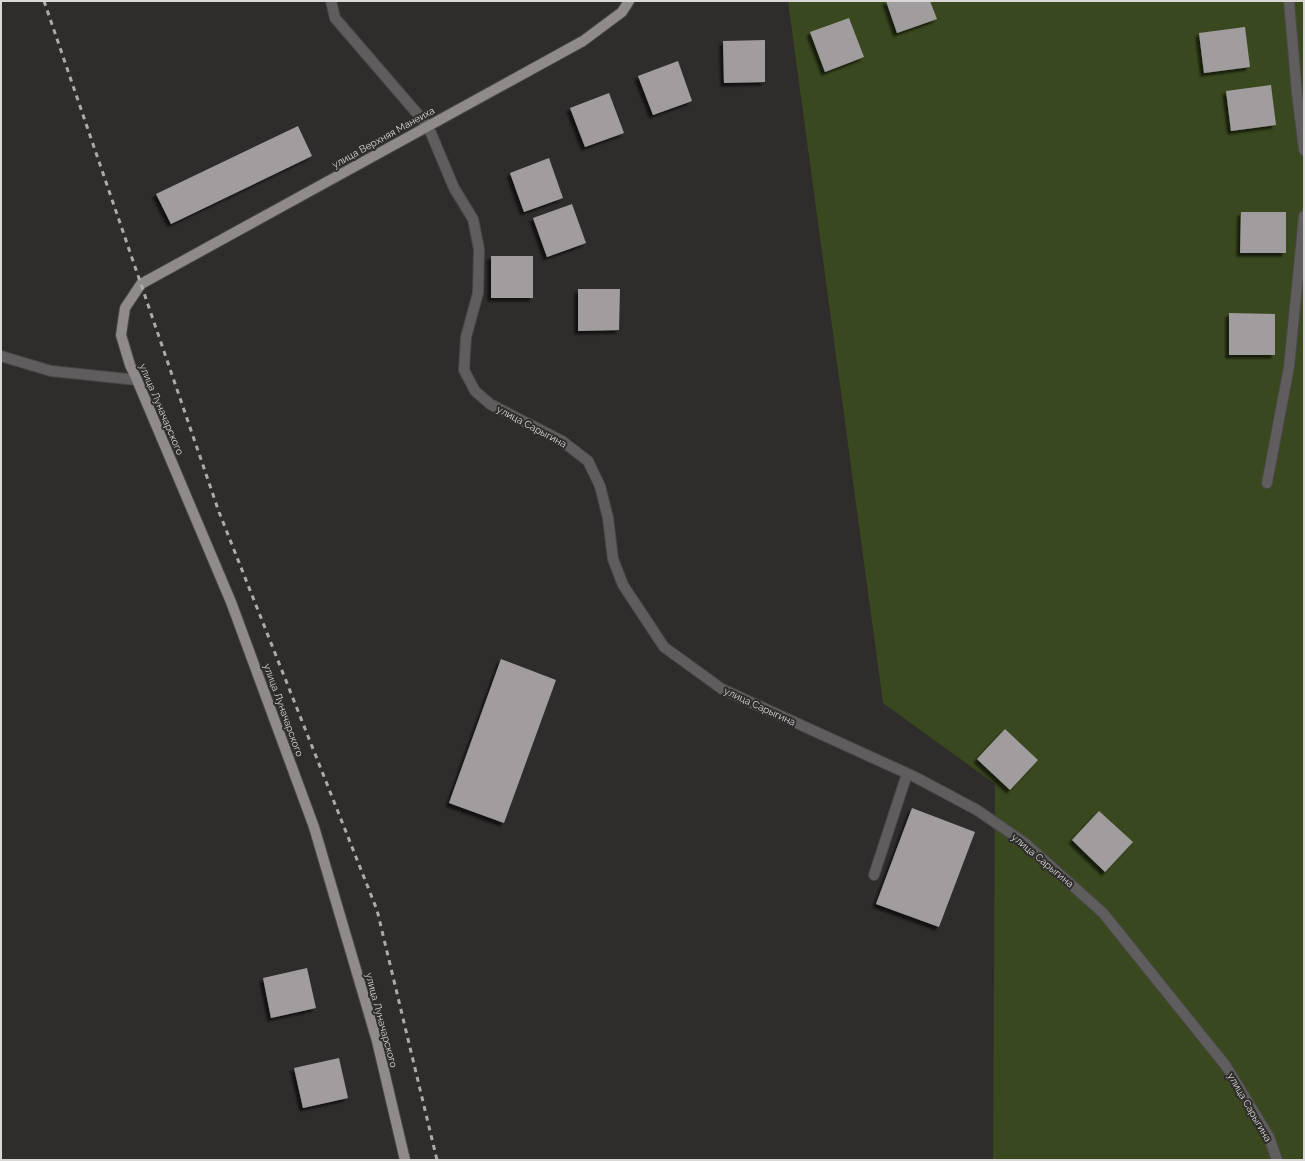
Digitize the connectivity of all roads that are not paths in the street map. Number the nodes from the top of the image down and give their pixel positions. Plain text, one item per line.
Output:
1 (331, 1) edge
2 (629, 1) edge
3 (1290, 1) edge
4 (428, 126) junction
5 (1304, 150) edge
6 (1304, 216) edge
7 (141, 284) joint
8 (1, 356) edge
9 (138, 380) junction
10 (1267, 483) dead end
11 (907, 774) junction
12 (874, 875) dead end
13 (405, 1160) edge
14 (1277, 1160) edge

1 - 4 street, улица Сарыгина
2 - 4 main road, улица Верхняя Манеиха
3 - 5 street
4 - 7 main road, улица Верхняя Манеиха
4 - 11 street, улица Сарыгина
6 - 10 street
7 - 9 main road, улица Луначарского
8 - 9 street
9 - 13 main road, улица Луначарского
11 - 12 street
11 - 14 street, улица Сарыгина

